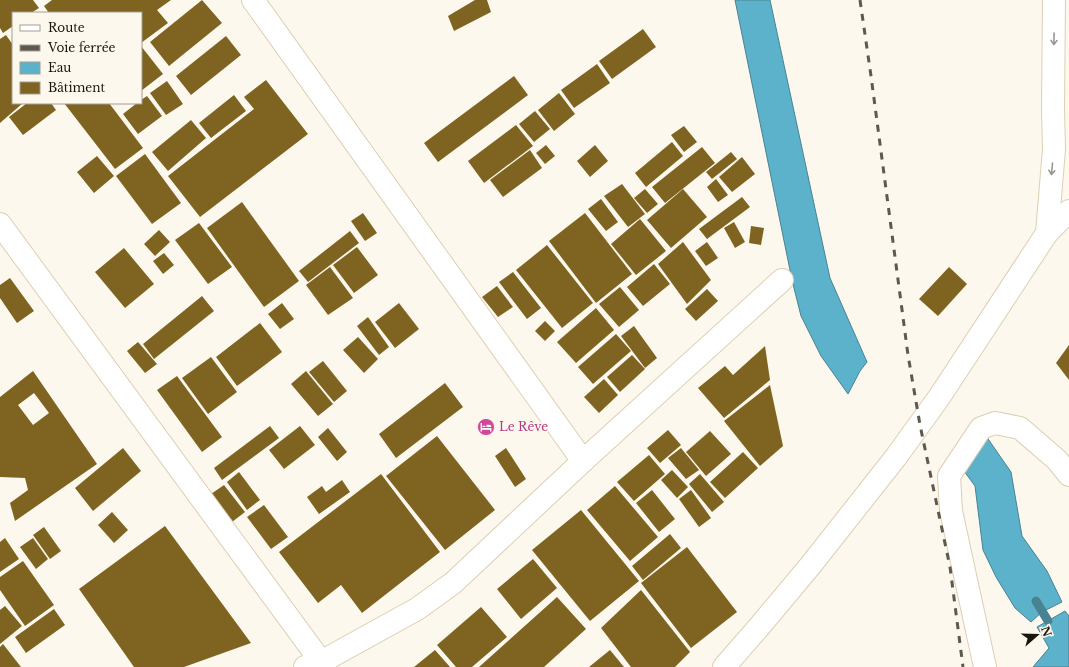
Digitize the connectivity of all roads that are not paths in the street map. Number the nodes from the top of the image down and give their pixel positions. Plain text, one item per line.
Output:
1 (253, 0) edge
2 (1054, 0) edge
3 (1067, 0) edge
4 (1069, 3) edge
5 (1069, 211) edge
6 (0, 224) edge
7 (1047, 233) junction
8 (782, 280) dead end
9 (583, 461) junction
10 (1069, 475) edge
11 (317, 665) edge
12 (724, 667) edge
13 (985, 667) edge

1 - 9 street
2 -> 7 street
3 - 4 street
5 - 7 street
6 - 11 street
7 - 12 street
8 - 9 street
9 - 11 street
10 - 13 street

